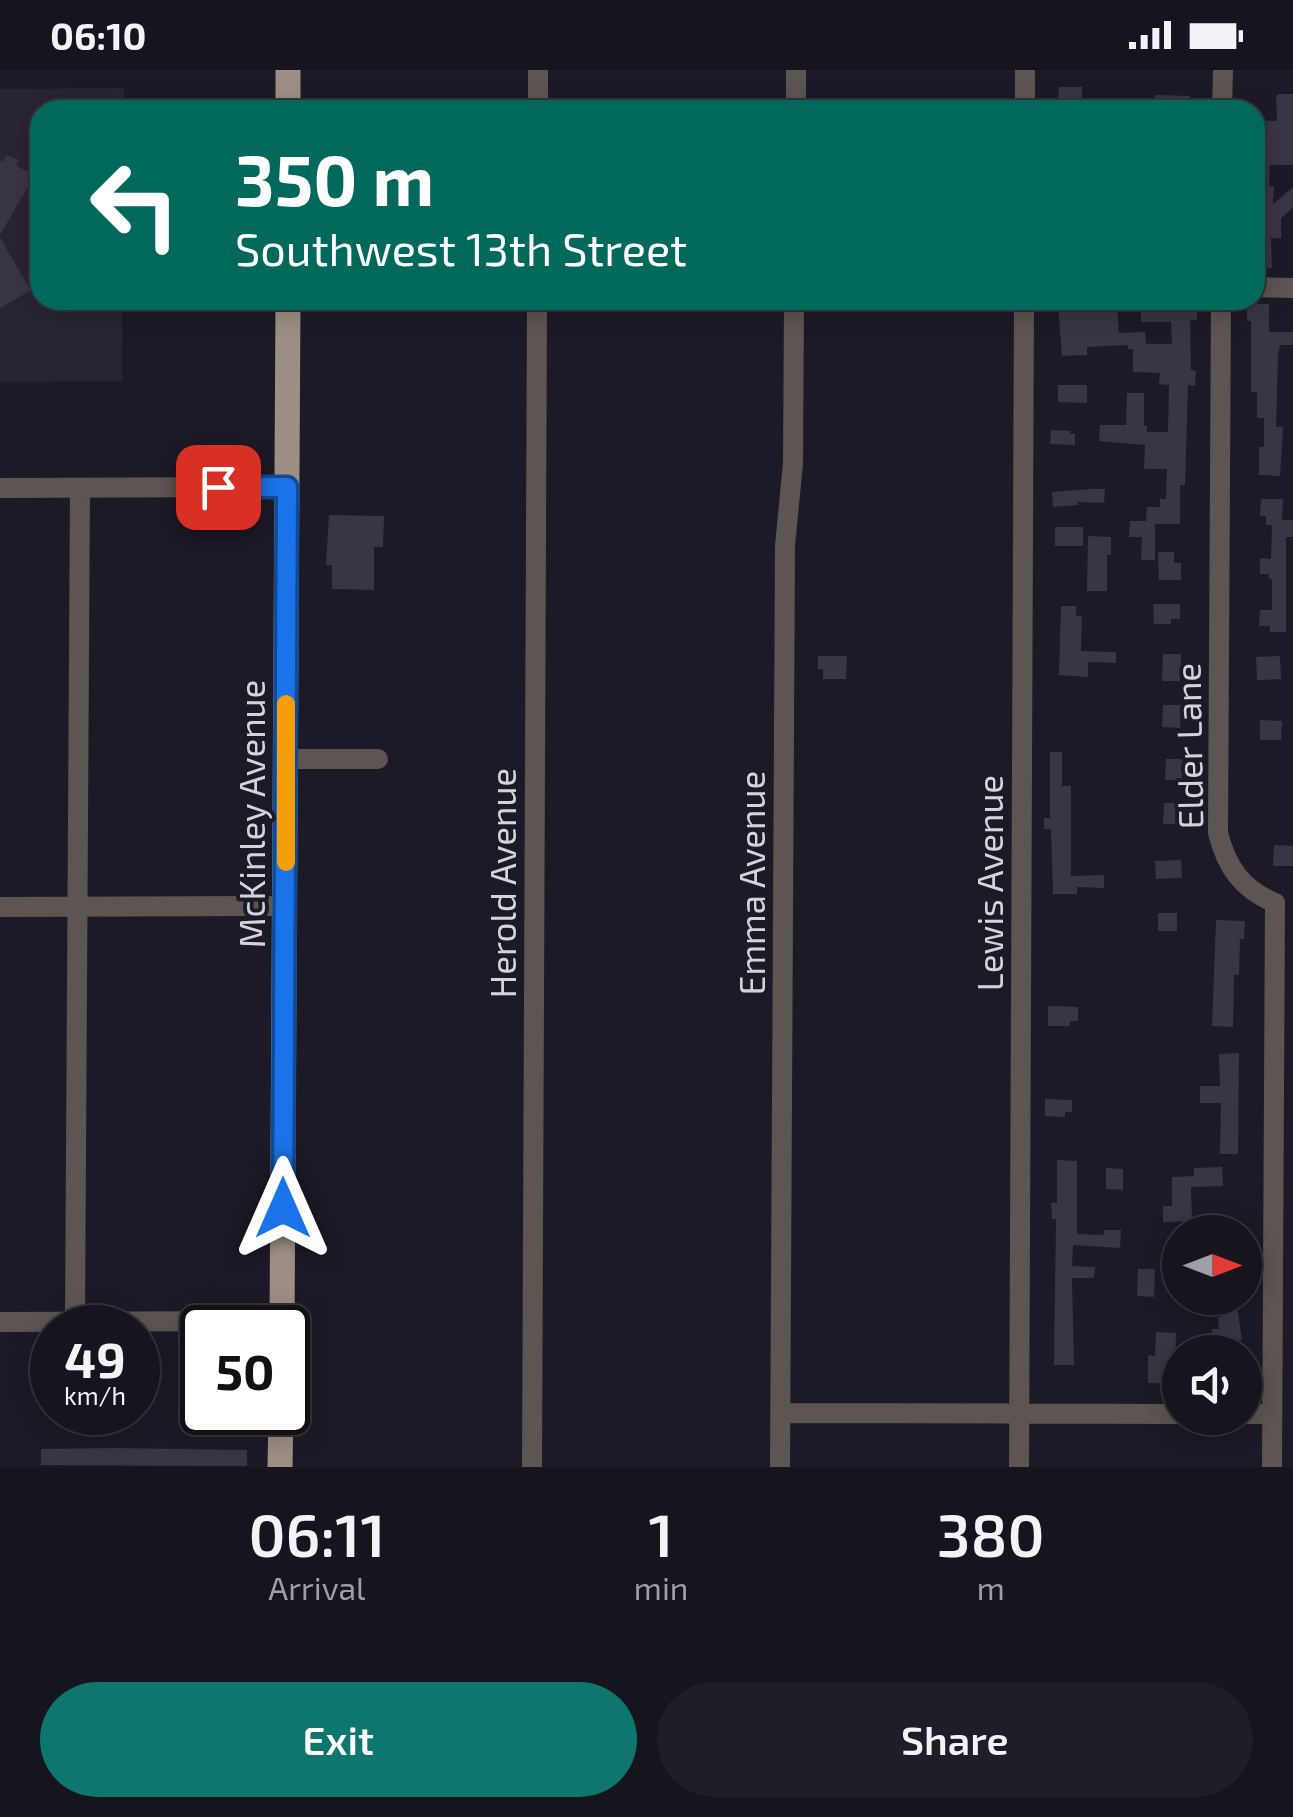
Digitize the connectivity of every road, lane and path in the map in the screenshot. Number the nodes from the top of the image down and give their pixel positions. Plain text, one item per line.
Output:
1 (288, 70) edge
2 (538, 70) edge
3 (796, 70) edge
4 (1025, 70) edge
5 (1222, 70) edge
6 (288, 100) edge
7 (538, 100) edge
8 (796, 100) edge
9 (1025, 100) edge
10 (1222, 100) edge
11 (1265, 287) edge
12 (1293, 288) edge
13 (288, 310) edge
14 (537, 310) edge
15 (794, 310) edge
16 (1024, 310) edge
17 (1221, 310) edge
18 (287, 487) junction
19 (0, 488) edge
20 (80, 488) junction
21 (286, 759) junction
22 (378, 759) dead end
23 (1284, 905) edge
24 (0, 906) edge
25 (78, 906) junction
26 (286, 906) junction
27 (75, 1305) edge
28 (282, 1305) edge
29 (0, 1322) edge
30 (30, 1322) edge
31 (1283, 1350) edge
32 (781, 1413) junction
33 (1019, 1414) junction
34 (1162, 1414) edge
35 (1262, 1414) edge
36 (1272, 1414) junction
37 (281, 1435) edge
38 (280, 1467) edge
39 (532, 1467) edge
40 (780, 1467) edge
41 (1019, 1467) edge
42 (1272, 1467) edge

1 - 6 main road
2 - 7 street
3 - 8 street
4 - 9 street
5 - 10 street
11 - 12 street
13 - 18 main road, McKinley Avenue
14 - 39 street, Herold Avenue
15 - 32 street, Emma Avenue
16 - 33 street, Lewis Avenue
17 - 23 street, Elder Lane
18 - 20 street
18 - 21 main road, McKinley Avenue
19 - 20 street
20 - 25 street
21 - 22 street
21 - 26 main road, McKinley Avenue
23 - 31 street, Elder Lane
24 - 25 street
25 - 26 street
25 - 27 street
26 - 28 main road, McKinley Avenue
29 - 30 street
31 - 36 street, Elder Lane
32 - 33 street
32 - 40 street, Emma Avenue
33 - 34 street
33 - 41 street, Lewis Avenue
35 - 36 street
36 - 42 street, Elder Lane
37 - 38 main road

